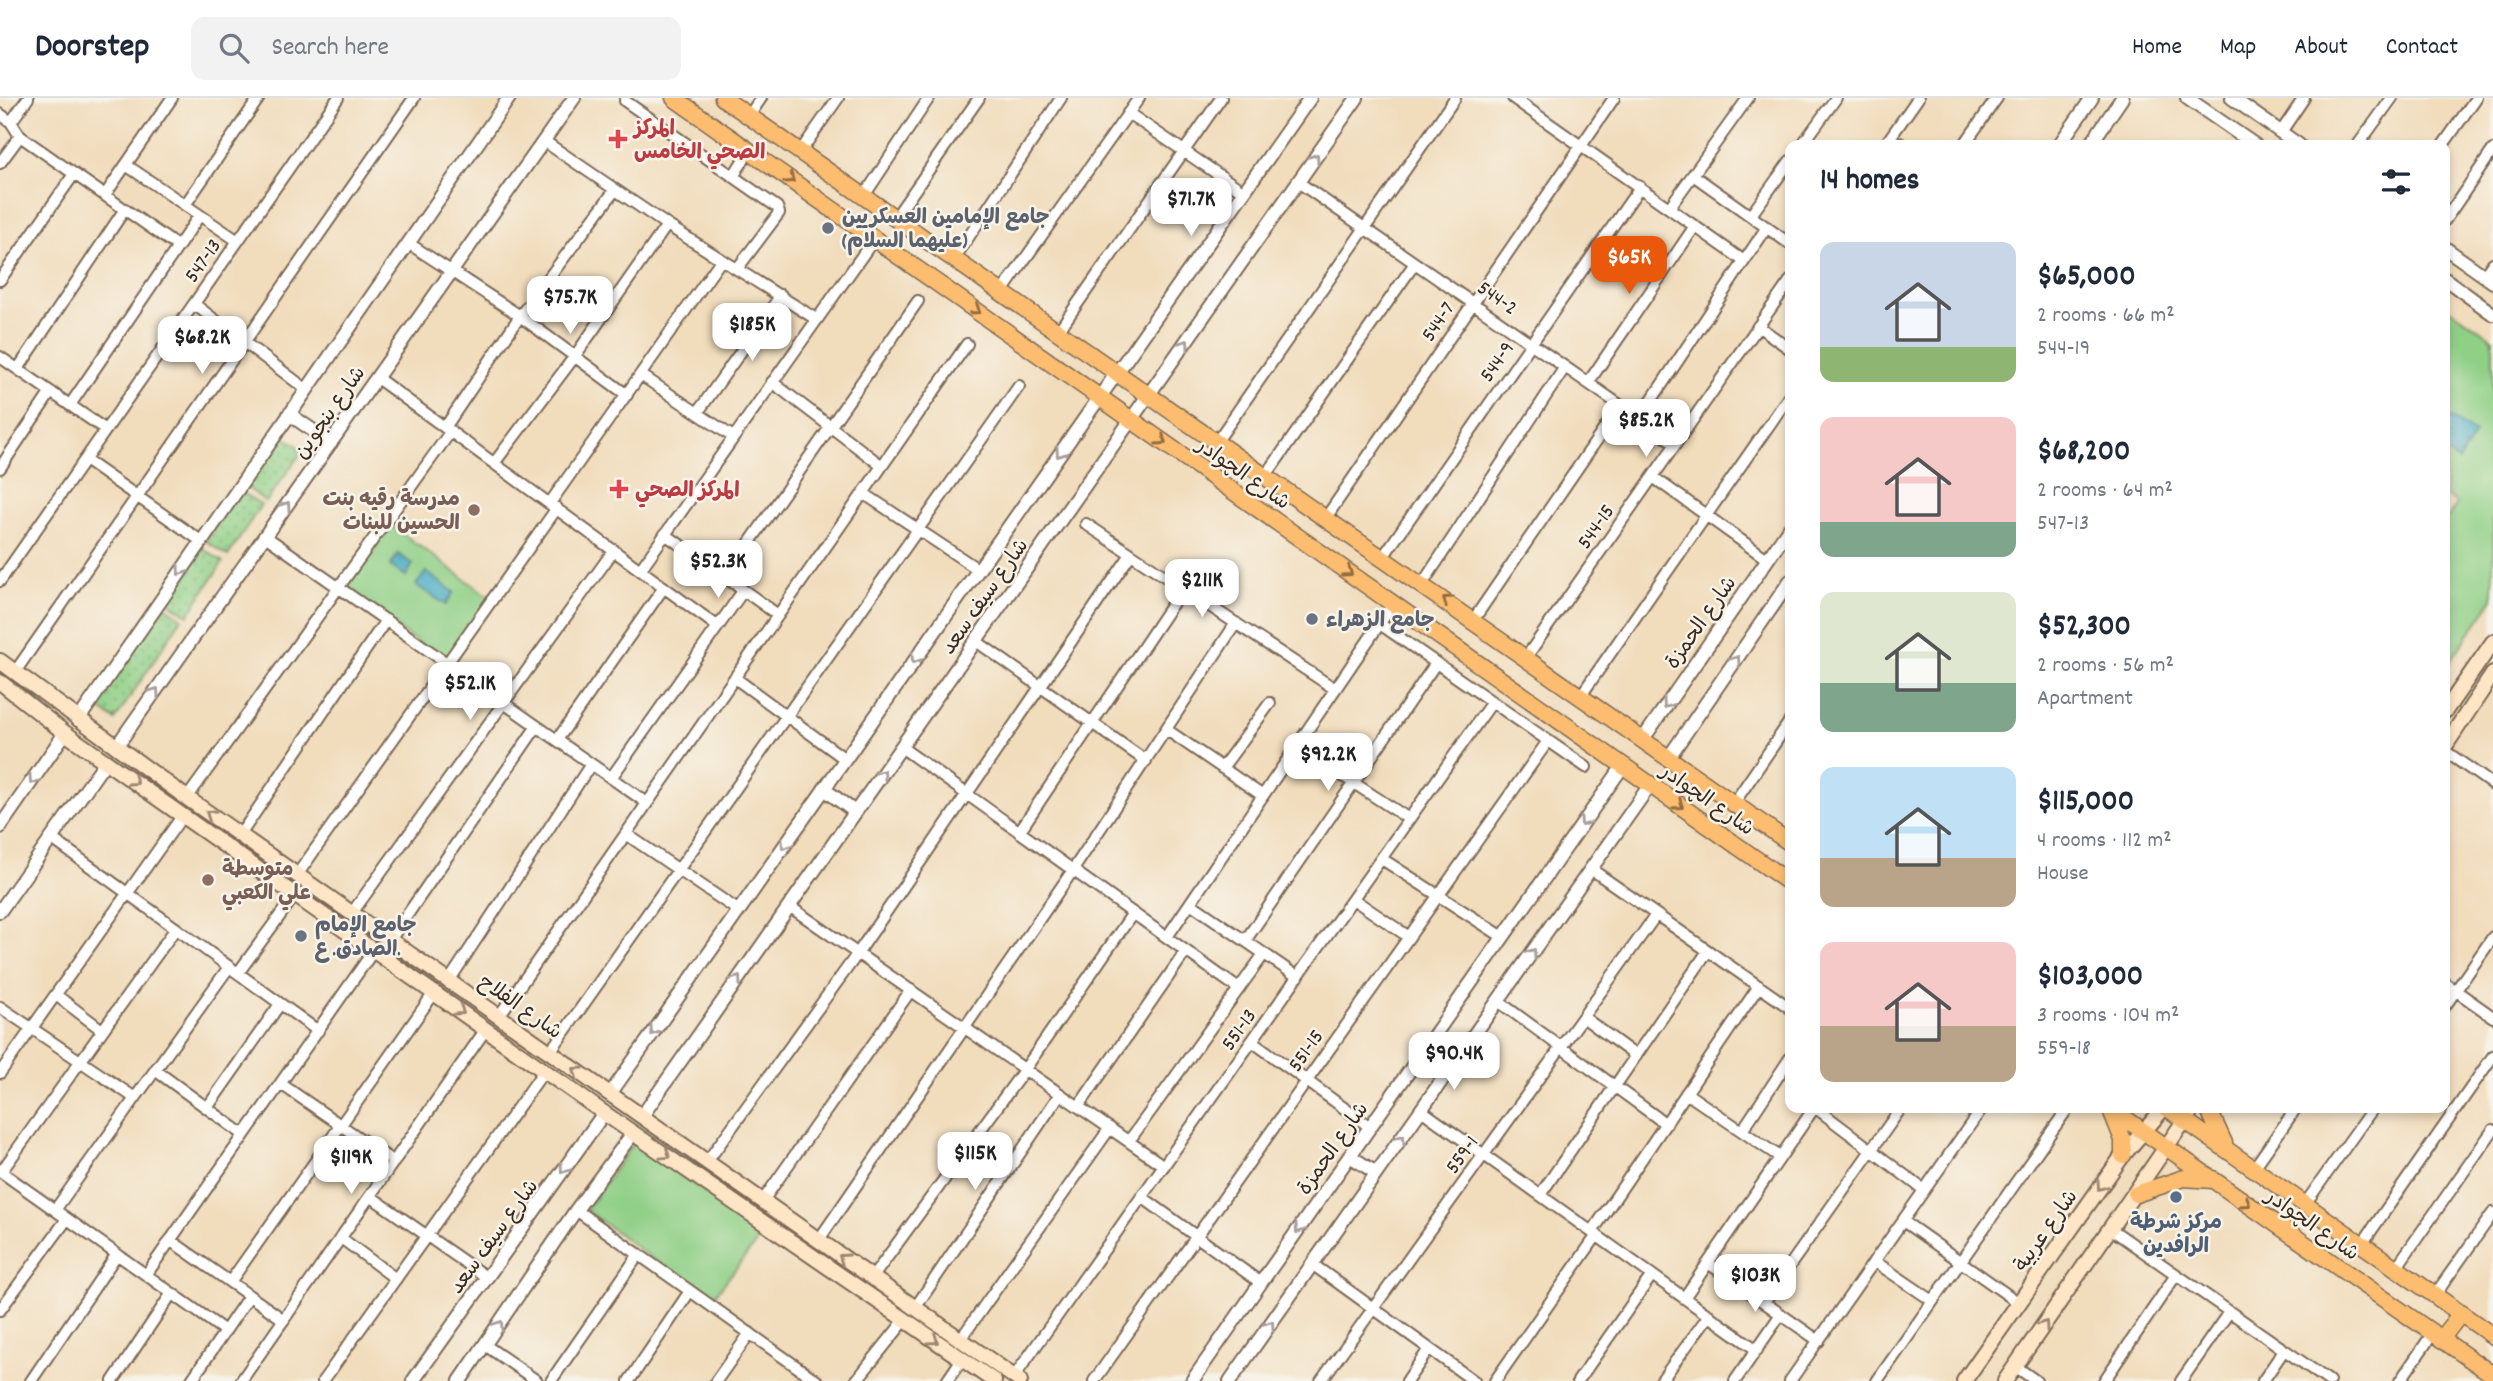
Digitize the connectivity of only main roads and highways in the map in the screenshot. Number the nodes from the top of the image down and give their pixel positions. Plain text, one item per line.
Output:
1 (674, 98) edge
2 (723, 98) edge
3 (2493, 642) edge
4 (0, 662) edge
5 (2493, 674) edge
6 (0, 682) edge
7 (2460, 689) junction
8 (2475, 699) junction
9 (2450, 704) edge
10 (2450, 741) edge
11 (1785, 839) edge
12 (1785, 880) edge
13 (2112, 1113) edge
14 (2117, 1113) edge
15 (2161, 1113) edge
16 (2189, 1113) edge
17 (2210, 1113) edge
18 (2144, 1132) junction
19 (2166, 1146) junction
20 (2227, 1149) junction
21 (2123, 1154) junction
22 (2213, 1180) junction
23 (2136, 1194) junction
24 (2461, 1313) junction
25 (2437, 1336) junction
26 (2493, 1336) edge
27 (2490, 1376) edge
28 (1017, 1379) edge
29 (994, 1381) edge
30 (1965, 1381) edge
31 (2005, 1381) edge

1 -> 12 main road, شارع الچوادر
11 -> 2 main road, شارع الچوادر
3 - 7 main road
28 -> 4 main road, شارع الفلاح
5 - 8 main road
6 -> 29 main road, شارع الفلاح
7 - 8 main road
7 - 9 main road
8 - 10 main road
13 - 21 main road
14 - 18 main road, شارع الچوادر
15 - 18 main road, شارع عربية
16 - 19 main road
16 - 20 main road, شارع الچوادر
17 - 20 main road
18 - 19 main road, شارع الچوادر
18 - 21 main road, شارع عربية
19 - 22 main road, شارع الچوادر
19 - 23 main road
20 - 24 main road, شارع الچوادر
21 -> 30 main road, شارع عربية
22 - 23 main road
22 -> 25 main road, شارع الچوادر
31 -> 23 main road
24 - 25 main road
24 - 26 main road, شارع الچوادر
25 - 27 main road, شارع الچوادر

